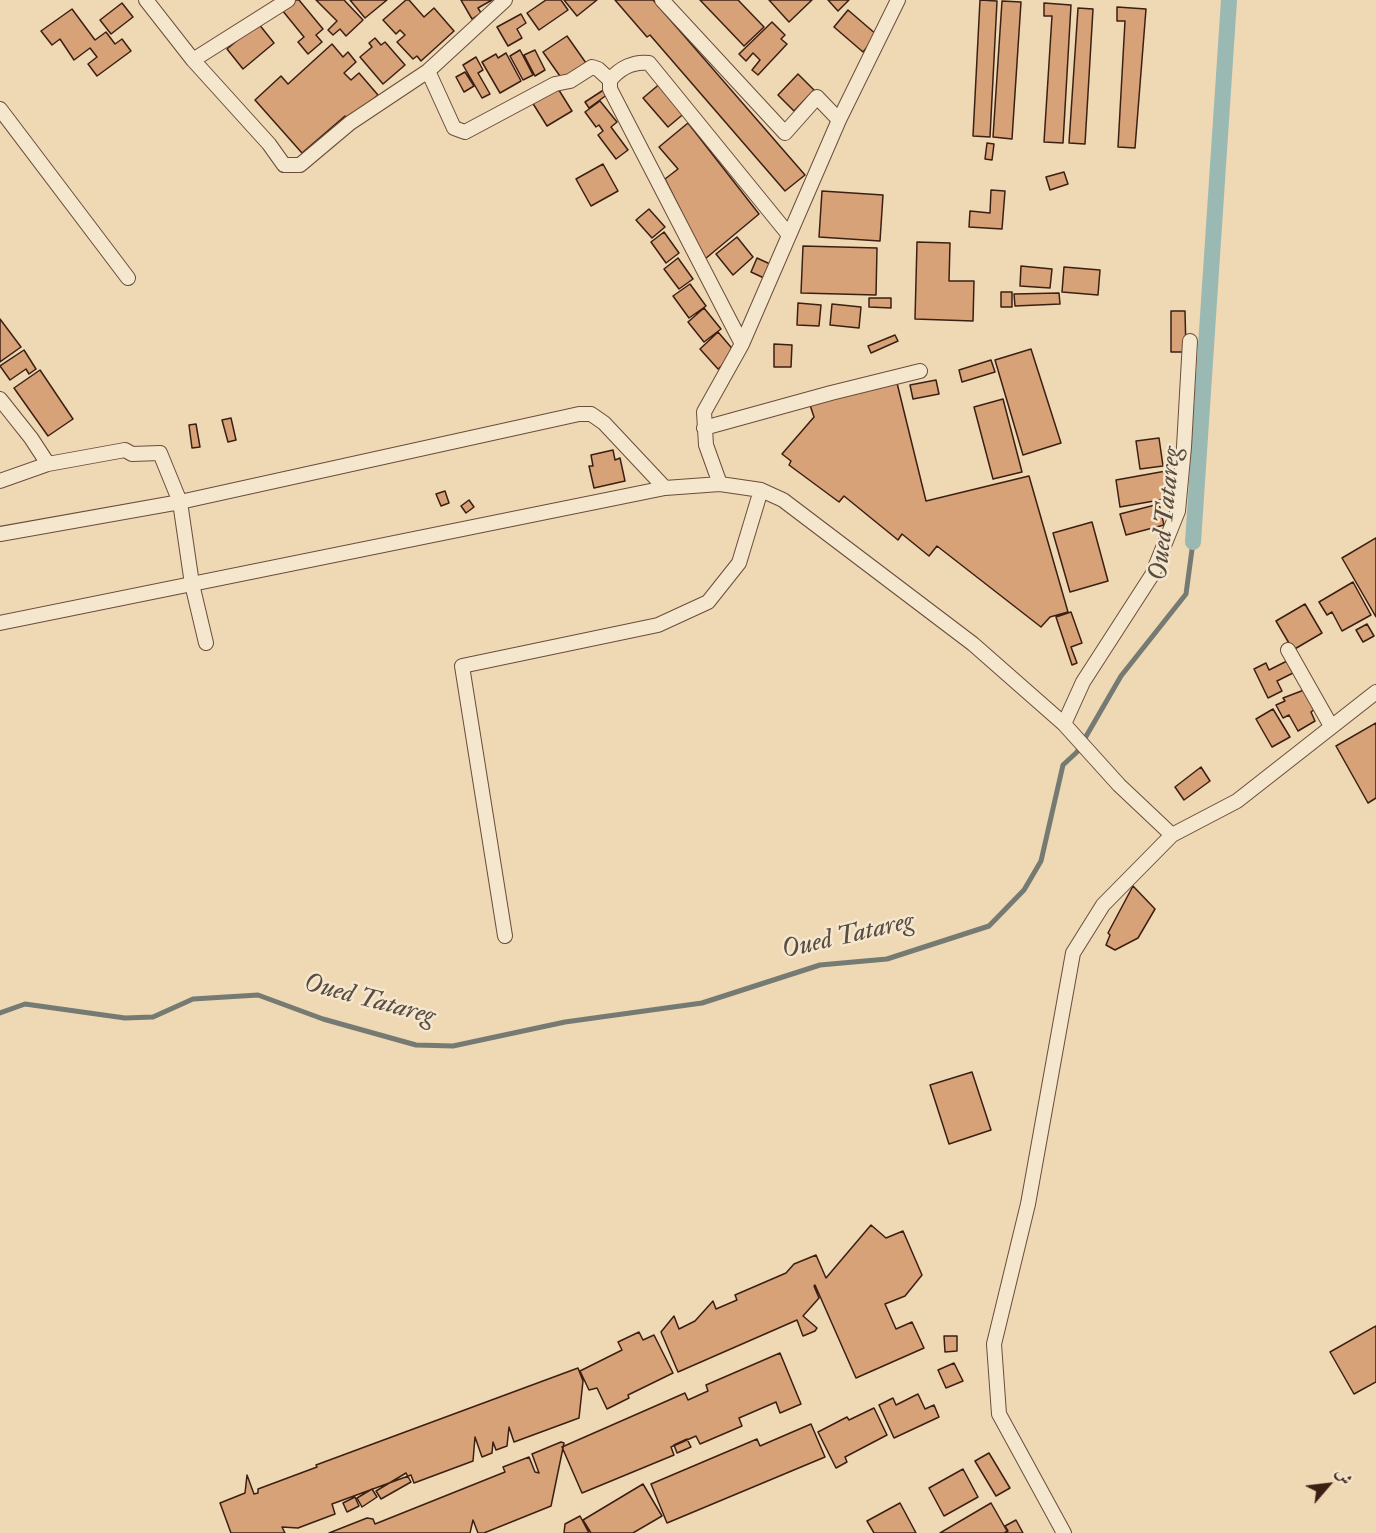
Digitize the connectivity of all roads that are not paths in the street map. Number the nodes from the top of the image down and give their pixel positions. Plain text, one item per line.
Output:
1 (146, 0) edge
2 (288, 0) edge
3 (505, 0) edge
4 (662, 0) edge
5 (898, 0) edge
6 (193, 60) junction
7 (428, 71) junction
8 (610, 80) junction
9 (0, 109) edge
10 (839, 120) junction
11 (789, 235) junction
12 (128, 278) dead end
13 (1190, 341) dead end
14 (742, 344) junction
15 (920, 371) dead end
16 (0, 399) edge
17 (704, 428) junction
18 (48, 464) junction
19 (0, 481) edge
20 (720, 484) junction
21 (665, 488) junction
22 (761, 489) junction
23 (180, 502) junction
24 (0, 534) edge
25 (192, 584) junction
26 (0, 623) edge
27 (206, 643) dead end
28 (1288, 650) dead end
29 (1376, 692) edge
30 (1064, 724) junction
31 (1330, 726) junction
32 (1172, 835) junction
33 (505, 936) dead end
34 (1064, 1533) edge

1 - 6 street
2 - 6 street
3 - 7 street
4 - 10 street
5 - 10 street
6 - 7 street
7 - 8 street
8 - 11 street
8 - 14 street
9 - 12 street
10 - 11 street
11 - 14 street
13 - 30 street
14 - 17 street
15 - 17 street
16 - 18 street
17 - 20 street
18 - 19 street
18 - 23 street
20 - 21 street
20 - 22 street
21 - 23 street
21 - 25 street
22 - 30 street
22 - 33 street
23 - 24 street
23 - 25 street
25 - 26 street
25 - 27 street
28 - 31 street
29 - 31 street
30 - 32 street
31 - 32 street
32 - 34 street

